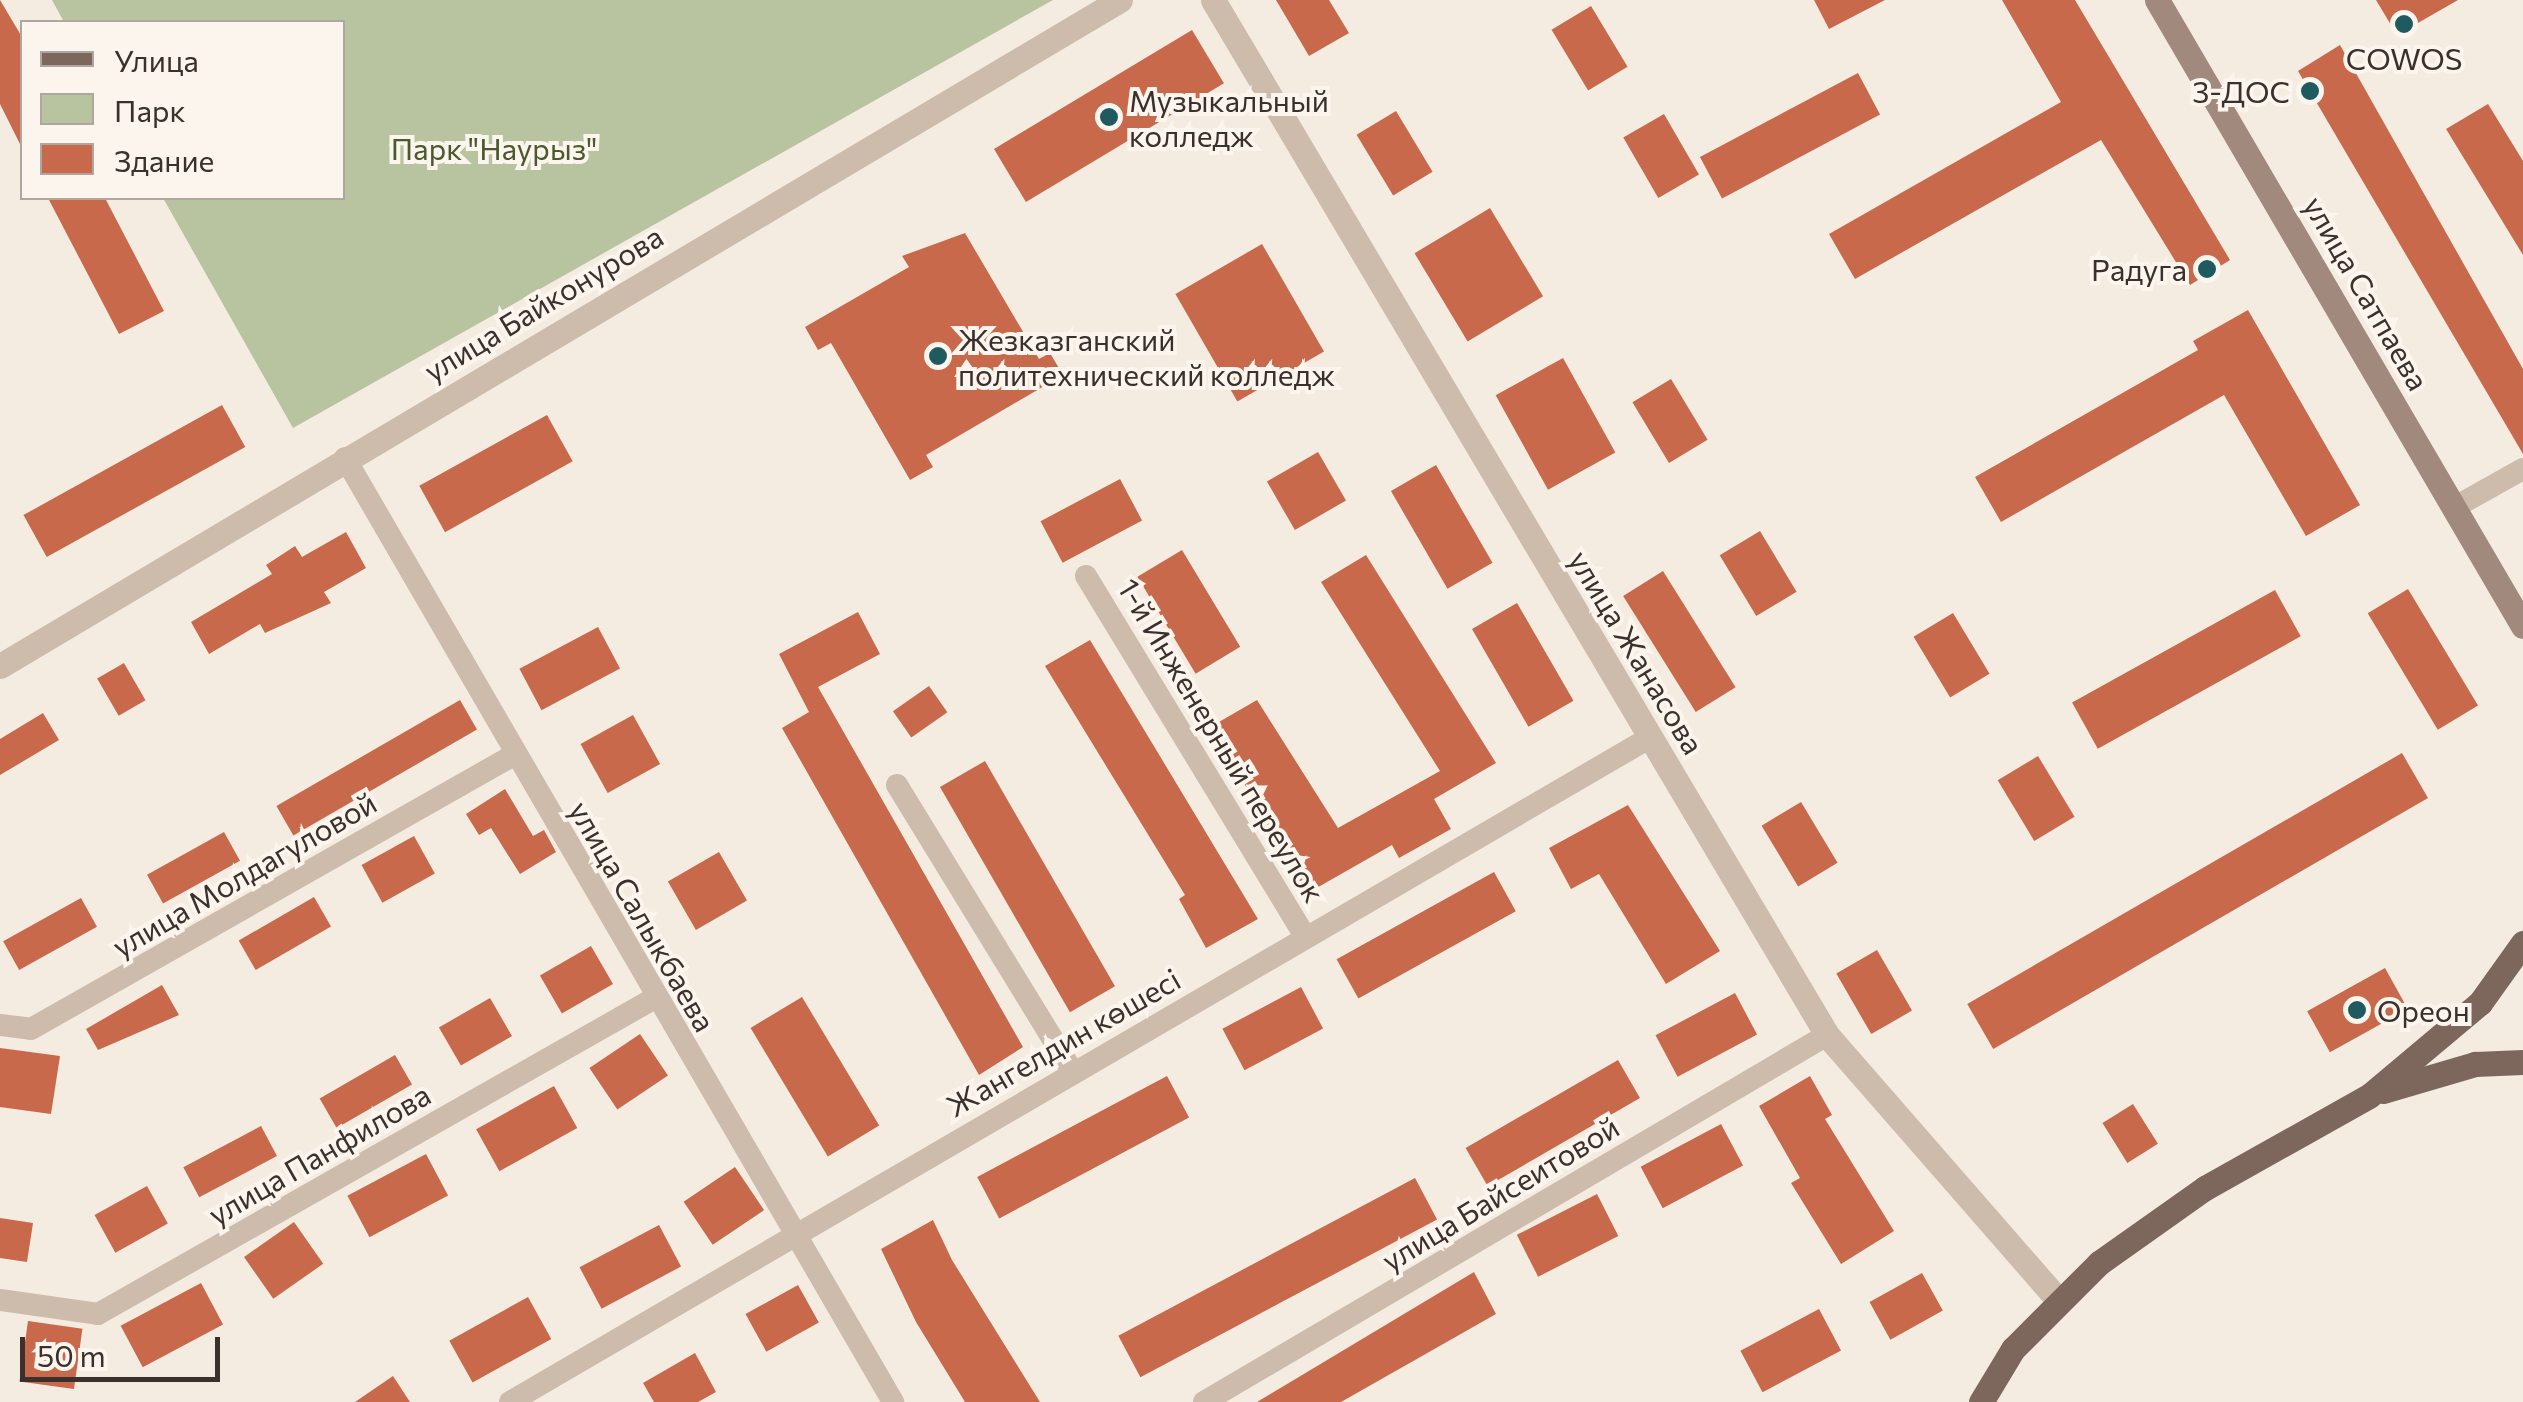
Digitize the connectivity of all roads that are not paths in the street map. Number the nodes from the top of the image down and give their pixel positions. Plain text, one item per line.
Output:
1 (1120, 0) edge
2 (1213, 0) edge
3 (2157, 0) edge
4 (346, 458) junction
5 (2523, 469) edge
6 (2454, 507) junction
7 (1086, 576) dead end
8 (2522, 622) edge
9 (0, 666) edge
10 (1650, 738) junction
11 (514, 756) junction
12 (897, 785) dead end
13 (1305, 936) junction
14 (2523, 943) edge
15 (655, 998) junction
16 (0, 1024) edge
17 (1826, 1035) junction
18 (2523, 1062) edge
19 (1072, 1071) junction
20 (2369, 1096) junction
21 (798, 1232) junction
22 (2057, 1299) junction
23 (0, 1300) edge
24 (510, 1402) edge
25 (894, 1402) edge
26 (1204, 1402) edge
27 (1980, 1402) edge

1 - 4 street, улица Байконурова
2 - 10 street, улица Жанасова
3 - 6 main road, улица Сатпаева
4 - 9 street, улица Байконурова
4 - 11 street, улица Салыкбаева
5 - 6 street
6 - 8 main road, улица Сатпаева
7 - 13 street, 1-й Инженерный переулок
10 - 13 street, Жангелдин көшесі
10 - 17 street, улица Жанасова
11 - 15 street, улица Салыкбаева
11 - 16 street, улица Молдагуловой
12 - 19 street
13 - 19 street, Жангелдин көшесі
14 - 20 main road
15 - 21 street, улица Салыкбаева
15 - 23 street, улица Панфилова
17 - 22 street, улица Жанасова
17 - 26 street, улица Байсеитовой
18 - 20 main road
19 - 21 street, Жангелдин көшесі
20 - 22 main road
21 - 24 street, Жангелдин көшесі
21 - 25 street, улица Салыкбаева
22 - 27 main road

